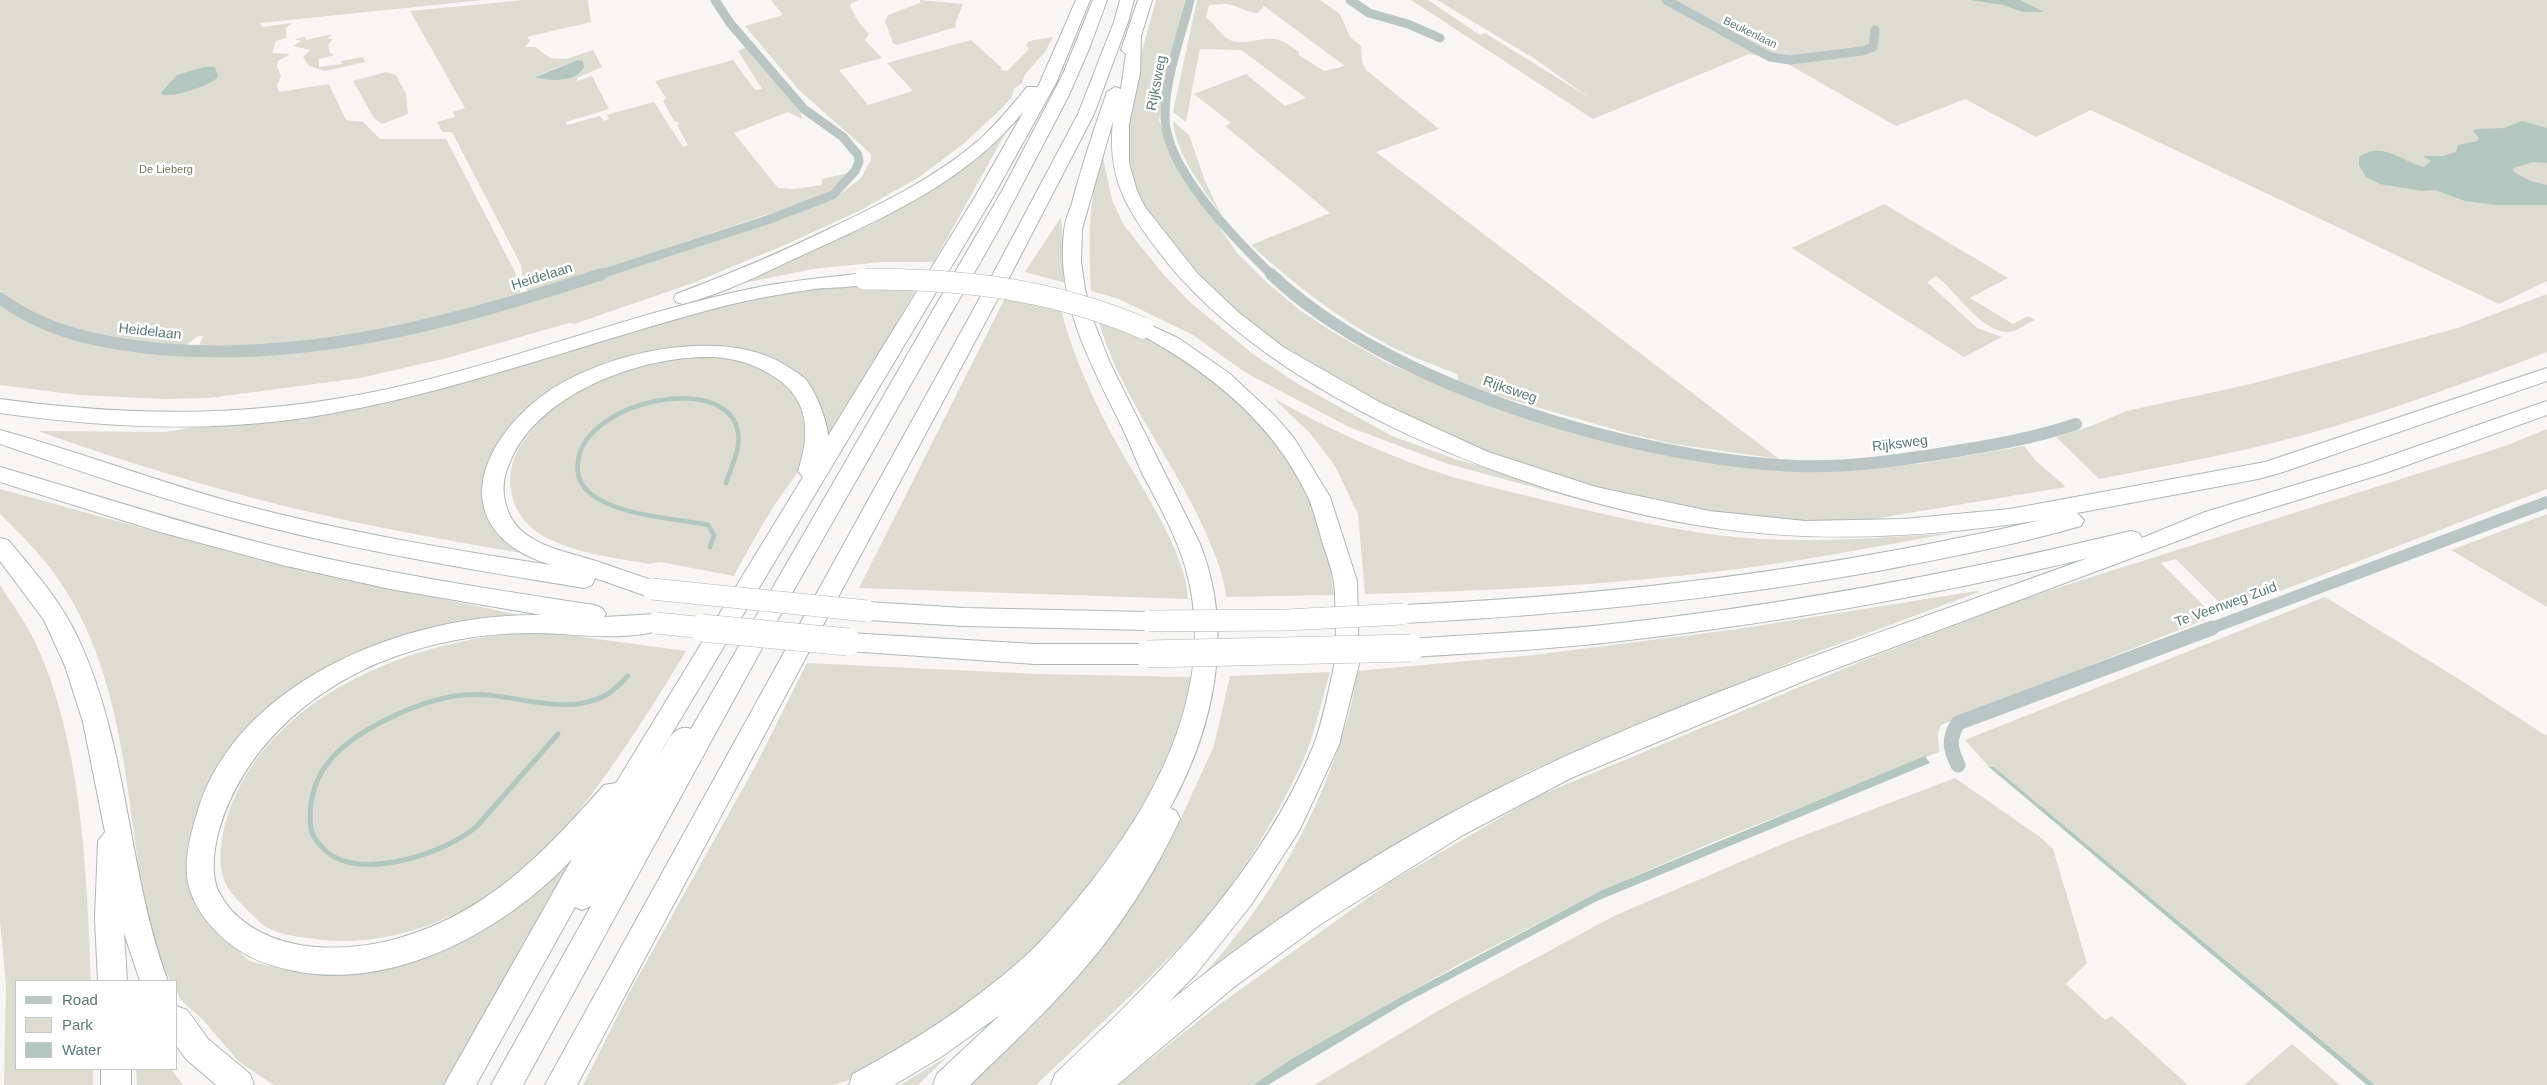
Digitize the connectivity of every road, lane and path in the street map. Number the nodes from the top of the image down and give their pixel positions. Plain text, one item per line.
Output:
1 (715, 0) edge
2 (1083, 0) edge
3 (1100, 0) edge
4 (1127, 0) edge
5 (1144, 0) edge
6 (1190, 0) edge
7 (1350, 0) edge
8 (1666, 0) edge
9 (1875, 30) dead end
10 (1134, 37) junction
11 (1440, 38) dead end
12 (1060, 56) junction
13 (0, 298) edge
14 (2547, 374) edge
15 (387, 395) junction
16 (0, 406) edge
17 (2547, 408) edge
18 (2076, 424) dead end
19 (1137, 436) junction
20 (0, 438) edge
21 (2272, 468) junction
22 (0, 474) edge
23 (803, 493) junction
24 (2547, 502) edge
25 (2228, 514) junction
26 (0, 546) edge
27 (652, 589) junction
28 (628, 624) junction
29 (750, 644) junction
30 (646, 754) junction
31 (1958, 765) dead end
32 (114, 808) junction
33 (113, 980) edge
34 (154, 980) edge
35 (178, 1023) edge
36 (116, 1070) edge
37 (116, 1085) edge
38 (238, 1085) edge
39 (460, 1085) edge
40 (506, 1085) edge
41 (560, 1085) edge
42 (864, 1085) edge
43 (948, 1085) edge
44 (1066, 1085) edge
45 (1093, 1085) edge

1 - 13 street, Heidelaan
2 - 12 highway
3 - 29 highway
4 - 41 highway
5 - 10 highway
6 - 18 street, Rijksweg
7 - 11 street
8 - 9 street, Beukenlaan
10 - 19 highway
10 - 21 highway
12 - 15 highway
12 - 23 highway
14 - 21 highway
15 - 16 highway
15 - 44 highway, bridge
17 - 25 highway
19 - 42 highway
19 - 43 highway
20 - 27 highway
21 - 27 highway, bridge
22 - 28 highway
23 - 27 highway
23 - 30 highway
24 - 31 street, Te Veenweg Zuid
25 - 28 highway, bridge
25 - 45 highway
26 - 32 highway
28 - 30 highway
29 - 39 highway
29 - 40 highway
30 - 39 highway
32 - 33 highway
32 - 34 highway
35 - 38 highway
36 - 37 highway

